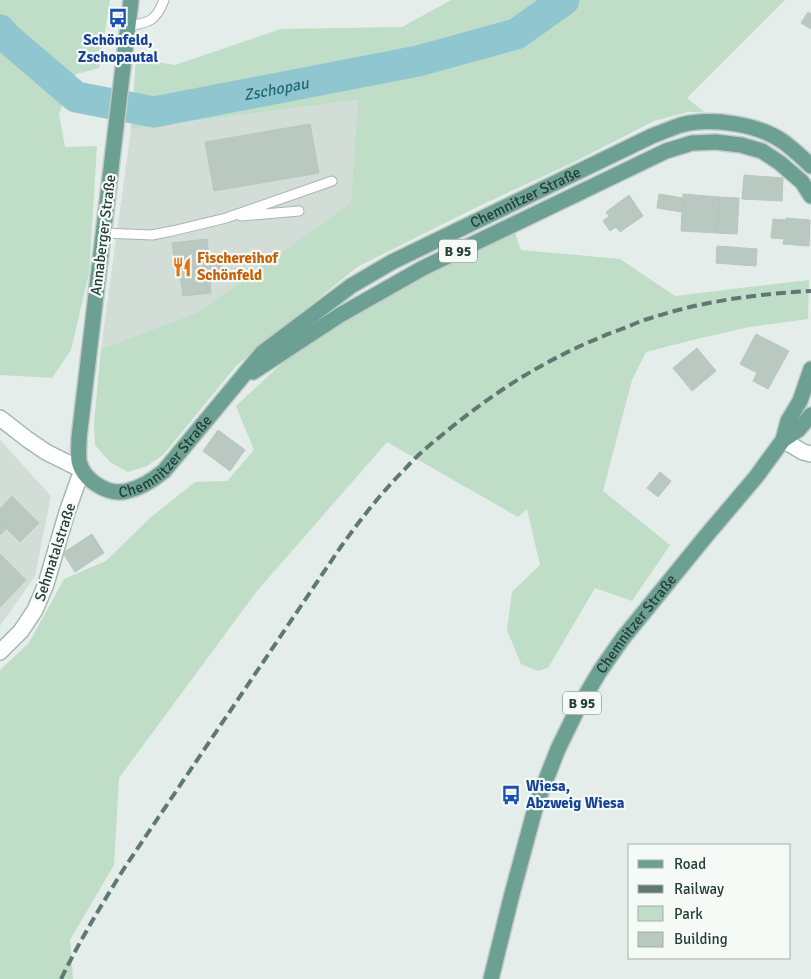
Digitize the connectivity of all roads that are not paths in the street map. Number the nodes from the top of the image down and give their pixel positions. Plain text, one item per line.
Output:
1 (131, 0) edge
2 (164, 0) edge
3 (128, 26) junction
4 (811, 166) edge
5 (332, 181) dead end
6 (811, 196) edge
7 (299, 211) dead end
8 (226, 218) junction
9 (104, 233) junction
10 (811, 369) edge
11 (238, 383) junction
12 (811, 415) edge
13 (0, 418) edge
14 (783, 440) junction
15 (811, 454) edge
16 (82, 470) junction
17 (0, 652) edge
18 (491, 979) edge

1 - 3 main road, Annaberger Straße
2 - 3 lane
3 - 9 main road, Annaberger Straße
4 - 11 main road, Chemnitzer Straße / B 95
5 - 8 lane
6 - 11 main road, Chemnitzer Straße / B 95
7 - 8 lane
8 - 9 lane
9 - 16 main road, Annaberger Straße
10 - 14 main road, Chemnitzer Straße / B 95
11 - 16 main road, Chemnitzer Straße / B 95
12 - 14 main road, Chemnitzer Straße / B 95
13 - 16 main road
14 - 15 main road
14 - 18 main road, Chemnitzer Straße / B 95
16 - 17 main road, Sehmatalstraße

